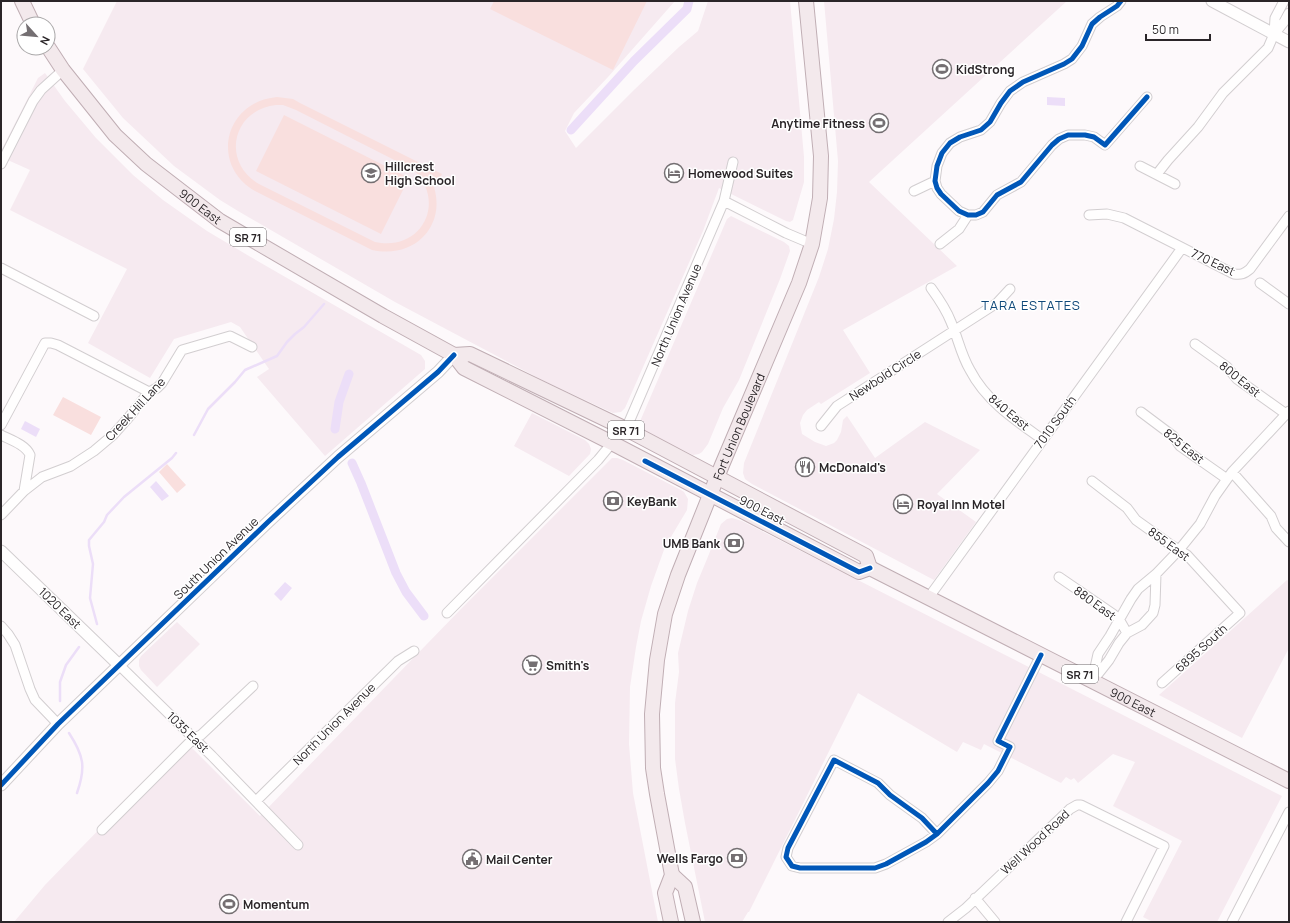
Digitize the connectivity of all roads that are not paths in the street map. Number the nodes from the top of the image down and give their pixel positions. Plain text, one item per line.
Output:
1 (22, 1) edge
2 (806, 1) edge
3 (1121, 1) edge
4 (1212, 1) edge
5 (1284, 1) edge
6 (1289, 13) edge
7 (29, 16) edge
8 (1274, 34) junction
9 (1289, 42) edge
10 (54, 56) edge
11 (63, 70) junction
12 (1148, 97) dead end
13 (733, 162) dead end
14 (1, 164) edge
15 (1140, 166) dead end
16 (1157, 174) junction
17 (935, 181) junction
18 (1175, 184) dead end
19 (914, 191) dead end
20 (724, 201) junction
21 (968, 215) junction
22 (1089, 215) dead end
23 (1289, 216) edge
24 (812, 244) junction
25 (940, 244) dead end
26 (1182, 248) junction
27 (1, 268) edge
28 (1260, 283) dead end
29 (931, 288) dead end
30 (1010, 289) dead end
31 (1289, 304) edge
32 (94, 316) dead end
33 (954, 330) junction
34 (1195, 344) dead end
35 (252, 347) dead end
36 (454, 355) junction
37 (149, 392) junction
38 (1141, 412) dead end
39 (1288, 413) edge
40 (1, 426) edge
41 (821, 426) dead end
42 (626, 430) junction
43 (1, 435) edge
44 (1042, 439) junction
45 (612, 443) junction
46 (1229, 476) junction
47 (718, 477) junction
48 (1092, 481) dead end
49 (24, 491) junction
50 (711, 495) junction
51 (1, 515) edge
52 (1289, 542) edge
53 (1179, 550) junction
54 (1, 551) edge
55 (870, 568) junction
56 (1156, 574) junction
57 (1059, 578) dead end
58 (929, 597) junction
59 (447, 613) dead end
60 (1240, 613) joint
61 (1119, 619) junction
62 (1, 626) edge
63 (1128, 633) junction
64 (414, 651) dead end
65 (1041, 655) junction
66 (119, 665) junction
67 (1092, 681) junction
68 (1162, 683) dead end
69 (253, 686) dead end
70 (58, 724) junction
71 (194, 738) junction
72 (1288, 777) edge
73 (1, 785) edge
74 (256, 800) junction
75 (1289, 812) edge
76 (102, 830) dead end
77 (936, 834) junction
78 (298, 844) dead end
79 (672, 875) junction
80 (975, 898) junction
81 (671, 922) edge
82 (693, 922) edge
83 (948, 922) edge
84 (995, 922) edge
85 (1126, 922) edge
86 (1232, 922) edge

1 - 7 main road
2 - 24 main road, Fort Union Boulevard
3 - 17 street
4 - 8 street
5 - 8 street
6 - 8 street
8 - 9 street
8 - 16 street
10 - 11 main road, 900 East / SR 71
11 - 14 street
11 - 36 main road, 900 East / SR 71
12 - 21 street
13 - 20 street, North Union Avenue
15 - 16 street
16 - 18 street
17 - 19 street
17 - 21 street
20 - 24 street
20 - 42 street, North Union Avenue
21 - 25 street
22 - 26 street, 770 East
23 - 26 street, 770 East
24 - 47 main road, Fort Union Boulevard
26 - 44 street, 7010 South
27 - 32 street
28 - 31 street
29 - 33 street
30 - 33 street, Newbold Circle
33 - 41 street, Newbold Circle
33 - 44 street, 840 East
34 - 39 street, 800 East
35 - 37 street, Creek Hill Lane
36 - 42 main road, 900 East / SR 71
36 - 45 main road, 900 East / SR 71
36 - 66 street, South Union Avenue
37 - 40 street
37 - 49 street, Creek Hill Lane
38 - 46 street, 825 East
39 - 46 street
42 - 47 main road, 900 East / SR 71
43 - 49 street
44 - 58 street, 7010 South
45 - 50 main road, 900 East / SR 71
45 - 59 street
46 - 52 street, 825 East
46 - 53 street
47 - 50 main road, Fort Union Boulevard
47 - 55 main road, 900 East / SR 71
48 - 53 street, 855 East
49 - 51 street, Creek Hill Lane
50 - 55 main road, 900 East / SR 71
50 - 79 main road, Fort Union Boulevard
53 - 56 street
53 - 60 street, 855 East
54 - 66 street, 1020 East
55 - 58 main road, 900 East / SR 71
56 - 61 street
56 - 63 street
57 - 61 street, 880 East
58 - 65 main road, 900 East / SR 71
60 - 68 street, 6895 South
61 - 63 street, 880 East
61 - 67 street
62 - 70 street
63 - 67 street
64 - 74 street, North Union Avenue
65 - 67 main road, 900 East / SR 71
65 - 77 street
66 - 70 street, South Union Avenue
66 - 71 street, 1035 East
67 - 72 main road, 900 East / SR 71
69 - 71 street
70 - 73 street, South Union Avenue
71 - 74 street, 1035 East
71 - 76 street
74 - 78 street, 1035 East
75 - 86 street
77 - 77 street
79 - 81 main road
79 - 82 main road
80 - 83 street, Well Wood Road
80 - 84 street
80 - 85 street, Well Wood Road

